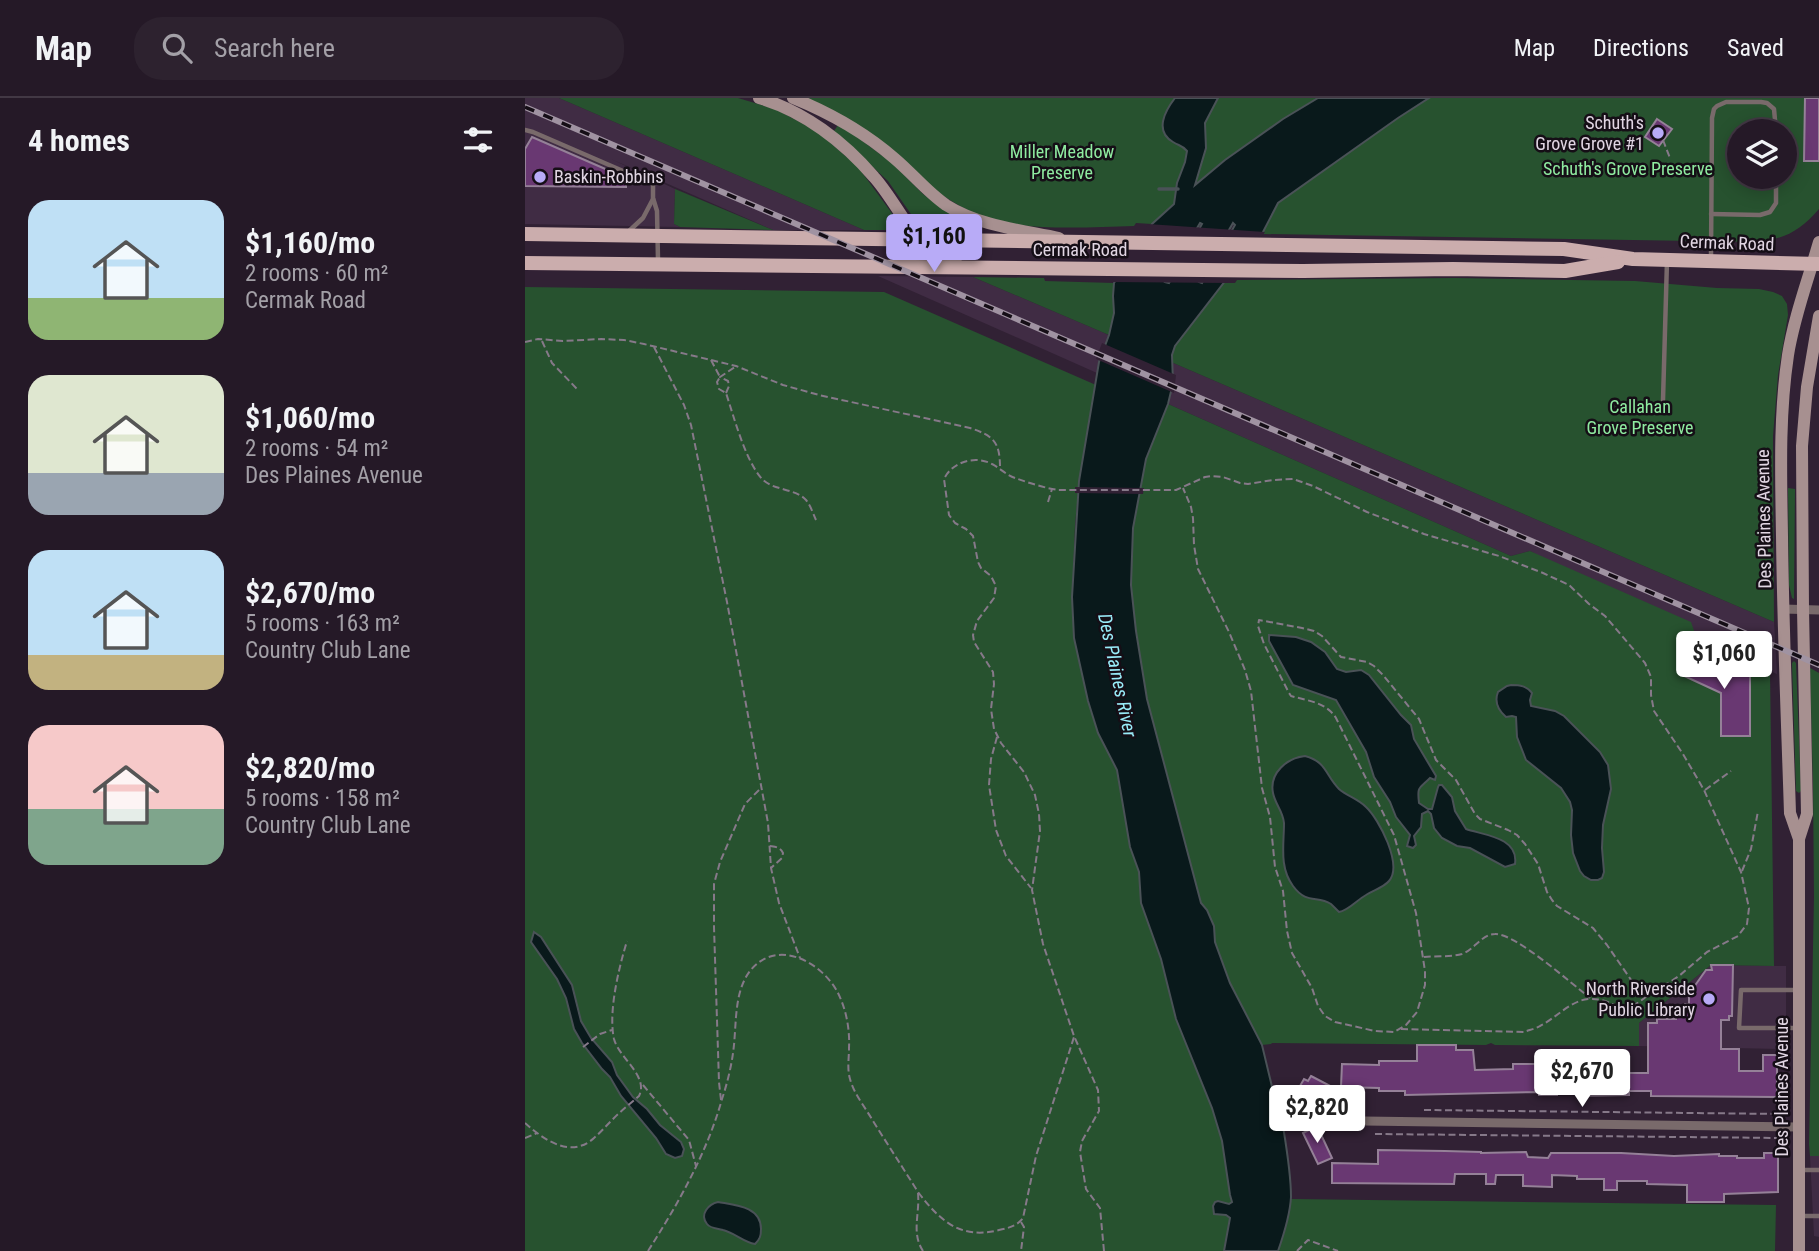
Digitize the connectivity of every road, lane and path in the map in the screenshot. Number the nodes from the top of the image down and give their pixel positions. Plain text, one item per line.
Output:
1 (759, 98) edge
2 (793, 98) edge
3 (1775, 119) edge
4 (525, 130) edge
5 (1663, 140) dead end
6 (1670, 159) dead end
7 (1776, 189) edge
8 (653, 198) junction
9 (1711, 214) junction
10 (528, 233) edge
11 (624, 236) junction
12 (657, 236) junction
13 (921, 240) junction
14 (1076, 242) junction
15 (1819, 243) edge
16 (1633, 259) junction
17 (1667, 260) junction
18 (1711, 262) junction
19 (525, 263) edge
20 (659, 264) junction
21 (1816, 264) edge
22 (971, 268) junction
23 (1819, 316) edge
24 (541, 340) junction
25 (525, 342) edge
26 (654, 347) junction
27 (1815, 354) edge
28 (711, 359) junction
29 (736, 366) junction
30 (720, 377) junction
31 (578, 390) dead end
32 (726, 393) junction
33 (1663, 400) dead end
34 (1000, 468) junction
35 (1183, 488) junction
36 (1052, 489) junction
37 (1048, 502) dead end
38 (816, 520) dead end
39 (1783, 609) junction
40 (1803, 609) junction
41 (1818, 610) edge
42 (997, 736) junction
43 (1731, 771) dead end
44 (760, 789) junction
45 (1704, 790) junction
46 (1758, 811) dead end
47 (1799, 839) junction
48 (769, 846) junction
49 (771, 869) junction
50 (1741, 872) junction
51 (1032, 890) junction
52 (627, 942) dead end
53 (1423, 957) junction
54 (800, 958) junction
55 (1799, 990) junction
56 (1651, 992) junction
57 (1591, 999) junction
58 (1799, 1028) junction
59 (613, 1029) junction
60 (1400, 1029) junction
61 (1075, 1035) junction
62 (583, 1047) dead end
63 (642, 1084) junction
64 (722, 1101) junction
65 (1415, 1110) dead end
66 (1782, 1114) dead end
67 (1364, 1121) dead end
68 (525, 1123) edge
69 (1799, 1127) junction
70 (537, 1133) junction
71 (1375, 1134) dead end
72 (525, 1138) edge
73 (1782, 1138) dead end
74 (696, 1167) junction
75 (1799, 1170) junction
76 (1819, 1170) edge
77 (918, 1192) junction
78 (1799, 1216) junction
79 (1819, 1216) edge
80 (1021, 1222) junction
81 (648, 1251) edge
82 (923, 1251) edge
83 (1021, 1251) edge
84 (1104, 1251) edge
85 (1297, 1251) edge
86 (1338, 1251) edge
87 (1799, 1251) edge

1 - 13 main road
2 - 14 main road
3 - 9 lane
4 - 8 lane
5 - 6 path
7 - 9 lane
8 - 11 lane
8 - 12 lane
9 - 18 lane
10 - 11 main road, Cermak Road
11 - 12 main road, Cermak Road
12 - 13 main road, Cermak Road
12 - 20 lane
13 - 14 main road, Cermak Road
13 - 22 main road
14 - 16 main road, Cermak Road
15 - 21 main road, Des Plaines Avenue
16 - 17 main road, Cermak Road
16 - 22 main road, Cermak Road
17 - 18 main road, Cermak Road
17 - 33 lane
18 - 21 main road, Cermak Road
19 - 20 main road, Cermak Road
20 - 22 main road, Cermak Road
21 - 39 main road, Des Plaines Avenue
23 - 27 main road, Des Plaines Avenue
24 - 25 path
24 - 26 path
24 - 31 path
26 - 28 path
26 - 44 path
27 - 40 main road, Des Plaines Avenue
28 - 29 path
28 - 30 path
29 - 30 path
29 - 34 path
30 - 32 path
30 - 32 path
32 - 38 path
34 - 36 path
34 - 42 path
35 - 36 path
35 - 45 path
35 - 60 path
36 - 37 path
39 - 40 street
39 - 47 main road, Des Plaines Avenue
40 - 41 street
40 - 47 main road, Des Plaines Avenue
42 - 51 path
42 - 51 path
43 - 45 path
44 - 48 path
44 - 64 path
45 - 50 path
46 - 50 path
47 - 55 main road, Des Plaines Avenue
48 - 49 path
48 - 49 path
49 - 54 path
50 - 56 path
51 - 61 path
52 - 59 path
53 - 56 path
53 - 57 path
53 - 60 path
54 - 64 path
54 - 77 path
55 - 58 main road, Des Plaines Avenue
55 - 58 lane
56 - 57 path
57 - 60 path
58 - 69 main road, Des Plaines Avenue
59 - 62 path
59 - 63 path
61 - 80 path
61 - 84 path
63 - 70 path
63 - 74 path
64 - 74 path
65 - 66 path
67 - 69 street
68 - 70 path
69 - 75 main road, Des Plaines Avenue
70 - 72 path
71 - 73 path
74 - 81 path
75 - 76 lane
75 - 78 main road, Des Plaines Avenue
77 - 80 path
77 - 82 path
78 - 79 lane
78 - 87 main road, Des Plaines Avenue
80 - 83 path
85 - 86 path

